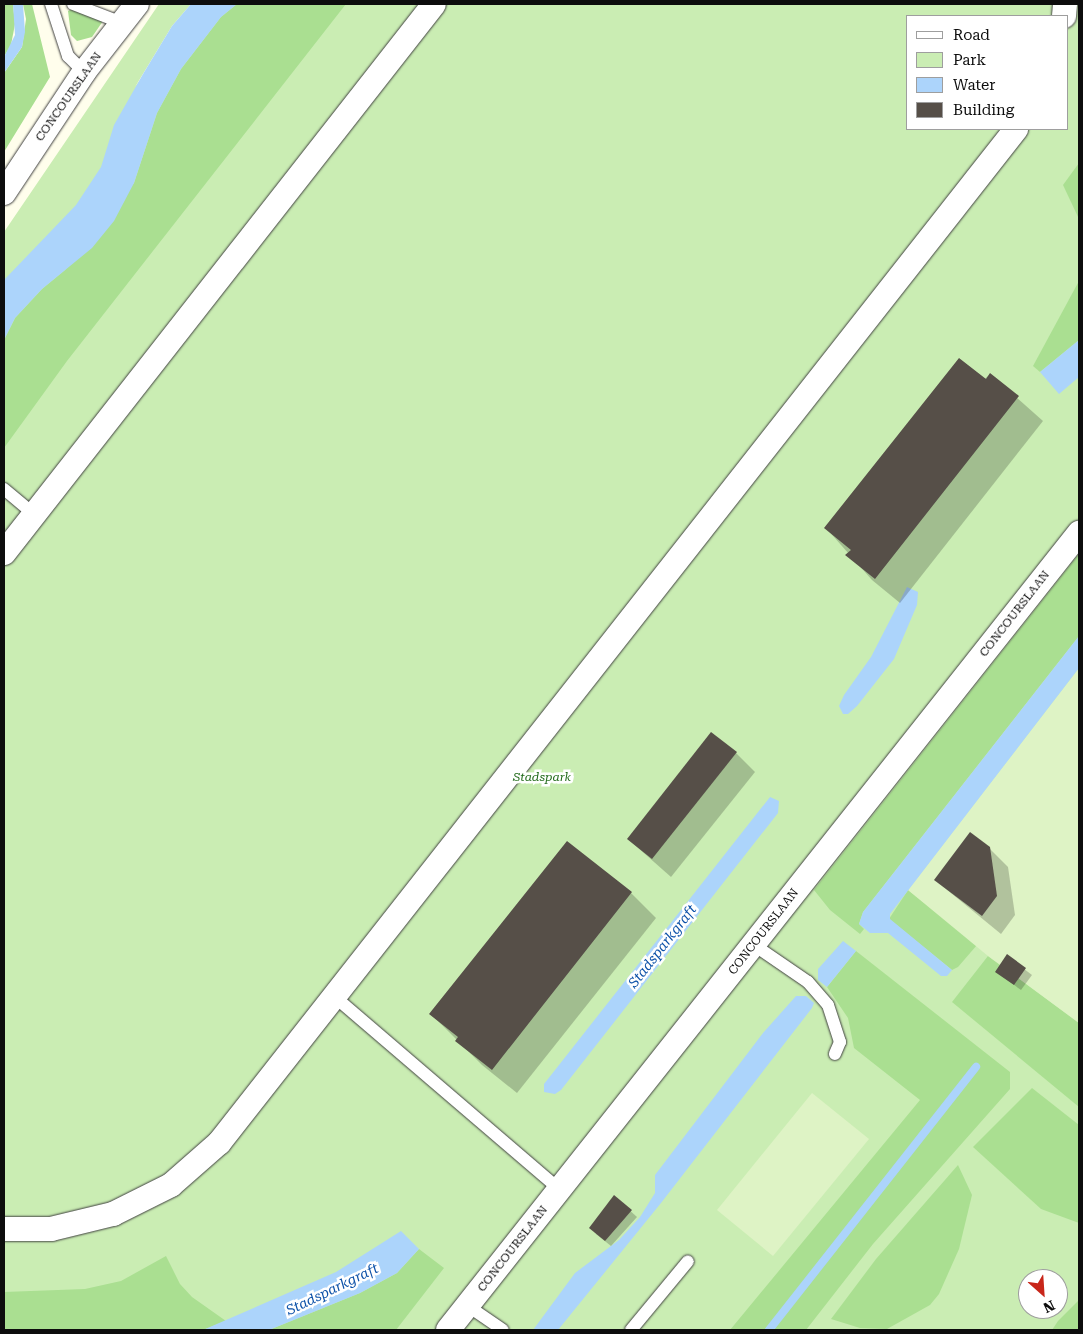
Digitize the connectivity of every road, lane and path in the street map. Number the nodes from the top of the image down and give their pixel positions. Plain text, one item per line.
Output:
1 (50, 4) edge
2 (73, 4) edge
3 (137, 4) edge
4 (434, 4) edge
5 (122, 23) junction
6 (84, 72) junction
7 (1015, 130) edge
8 (4, 192) edge
9 (4, 489) edge
10 (34, 514) junction
11 (1079, 532) edge
12 (4, 552) edge
13 (754, 945) junction
14 (335, 997) junction
15 (835, 1054) dead end
16 (560, 1190) junction
17 (4, 1229) edge
18 (688, 1262) dead end
19 (468, 1306) junction
20 (448, 1330) edge
21 (503, 1330) edge
22 (631, 1330) edge

1 - 6 lane
2 - 5 lane
3 - 5 street, CONCOURSLAAN
4 - 10 street
5 - 6 street, CONCOURSLAAN
6 - 8 street, CONCOURSLAAN
7 - 14 street
9 - 10 lane
10 - 12 street
11 - 13 street, CONCOURSLAAN
13 - 15 lane
13 - 16 street, CONCOURSLAAN
14 - 16 lane
14 - 17 street
16 - 19 street, CONCOURSLAAN
18 - 22 lane
19 - 20 street, CONCOURSLAAN
19 - 21 lane

